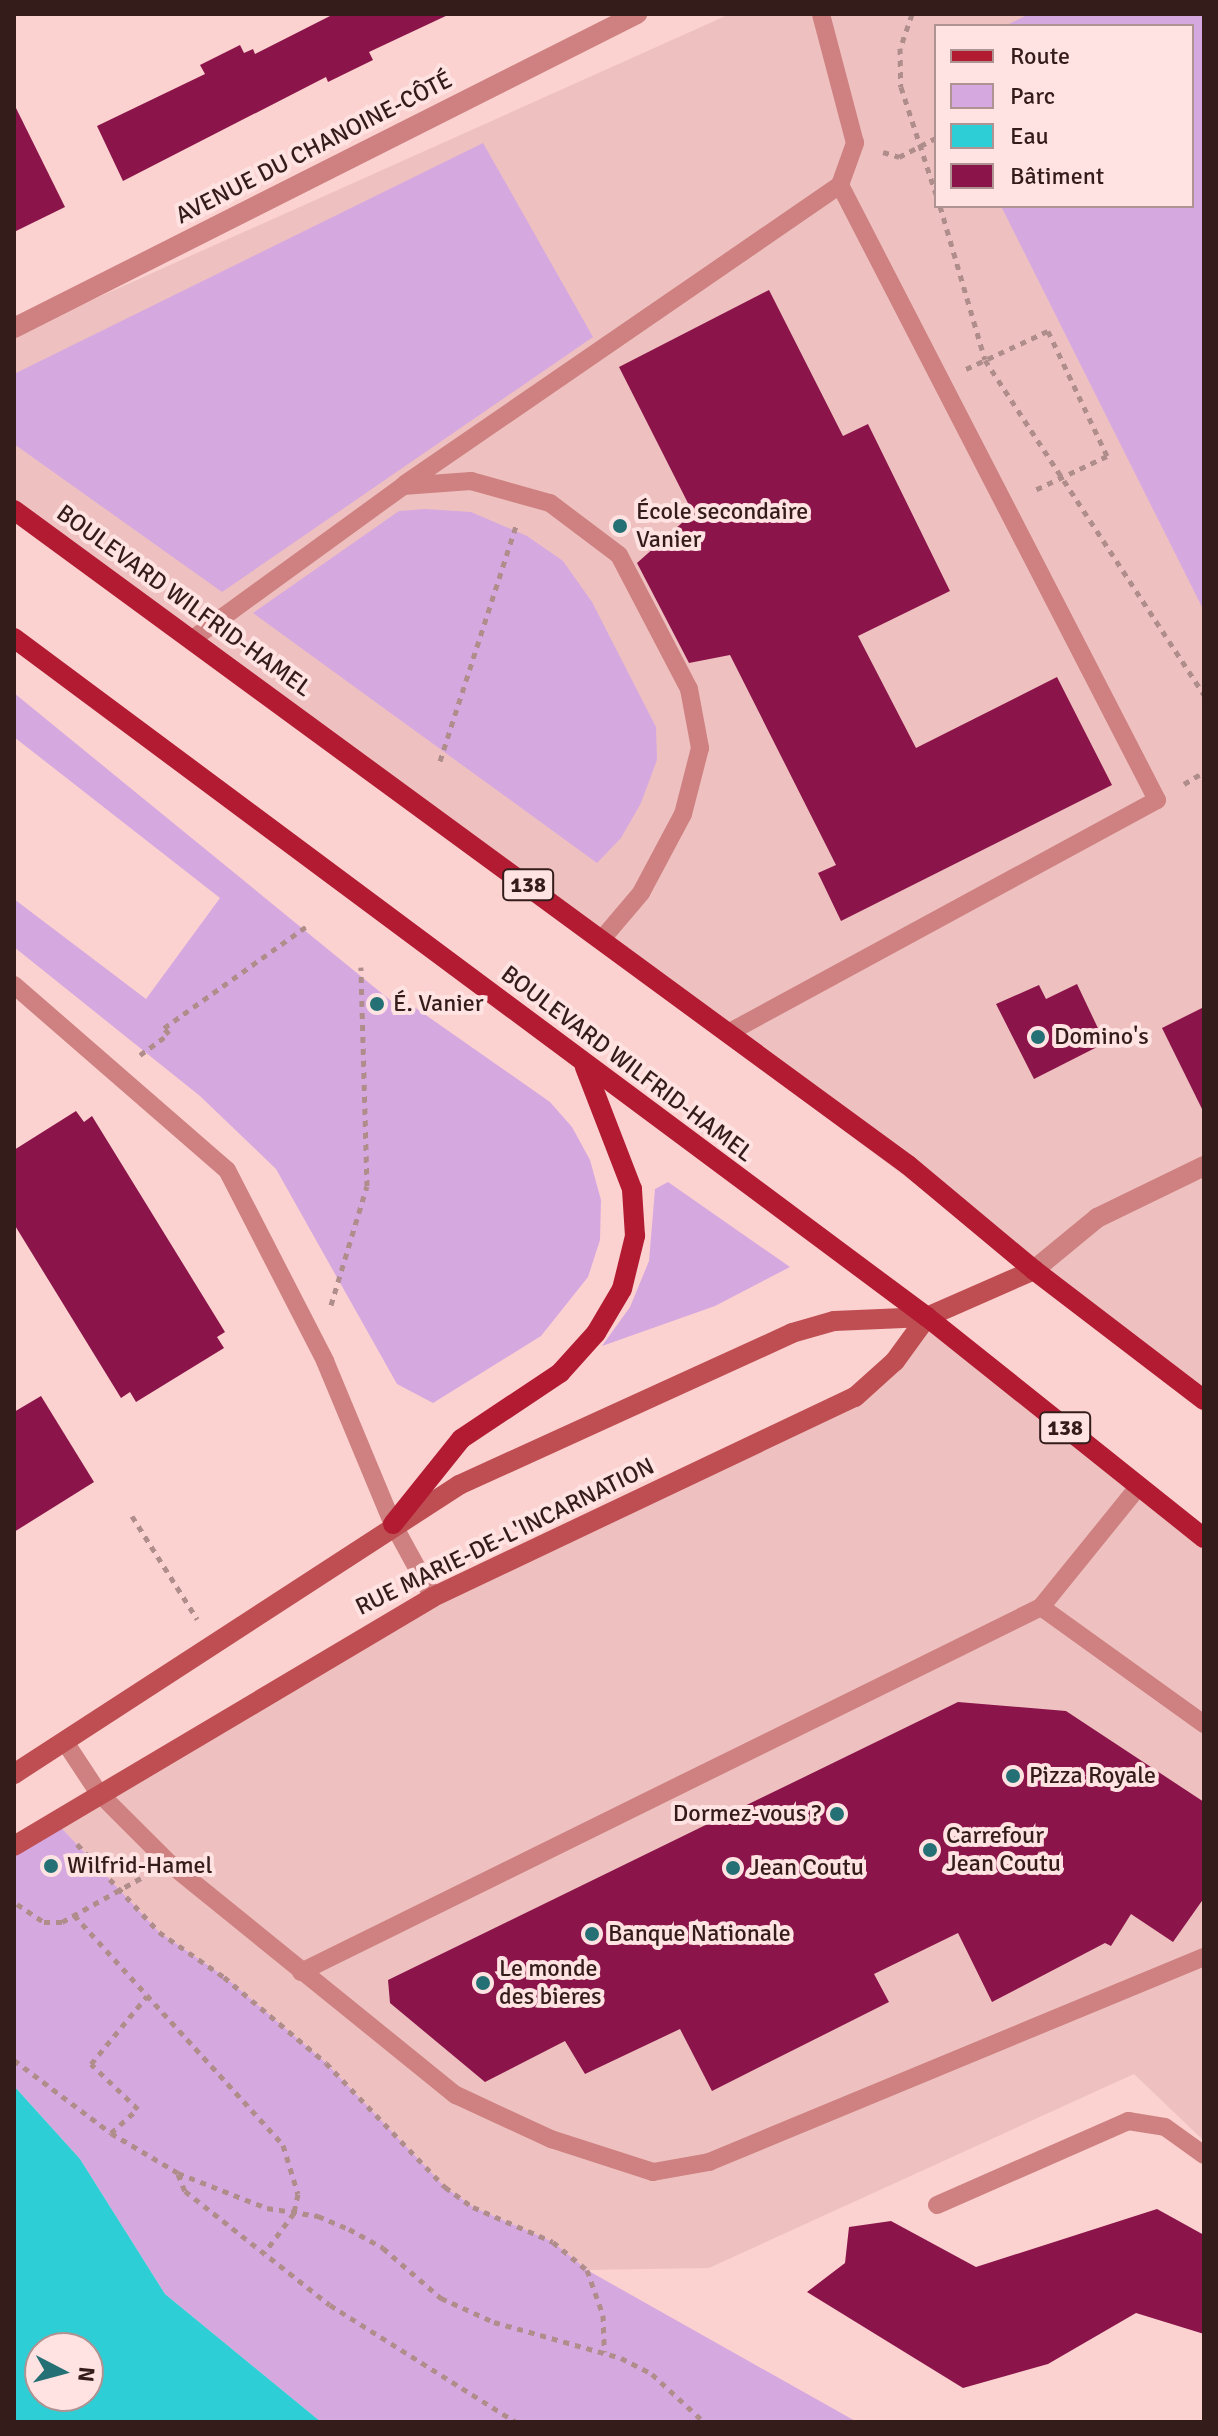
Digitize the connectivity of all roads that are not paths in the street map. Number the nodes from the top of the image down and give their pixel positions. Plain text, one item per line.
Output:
1 (637, 14) edge
2 (821, 14) edge
3 (840, 185) junction
4 (14, 328) edge
5 (403, 486) junction
6 (14, 510) edge
7 (14, 638) edge
8 (194, 638) junction
9 (602, 939) junction
10 (14, 985) edge
11 (728, 1033) junction
12 (585, 1067) junction
13 (1204, 1166) edge
14 (1034, 1270) junction
15 (927, 1317) junction
16 (1204, 1400) edge
17 (1139, 1486) junction
18 (393, 1524) junction
19 (1204, 1538) edge
20 (433, 1597) junction
21 (1041, 1607) junction
22 (1204, 1724) edge
23 (65, 1742) junction
24 (14, 1774) edge
25 (98, 1792) junction
26 (14, 1846) edge
27 (1204, 1957) edge
28 (301, 1972) junction
29 (1204, 2155) edge
30 (937, 2205) dead end

1 - 4 street, AVENUE DU CHANOINE-CÔTÉ
2 - 3 lane
3 - 5 lane
3 - 11 lane
5 - 8 lane
5 - 9 lane
6 - 8 main road, BOULEVARD WILFRID-HAMEL / 138
7 - 12 main road, BOULEVARD WILFRID-HAMEL / 138
8 - 9 main road, BOULEVARD WILFRID-HAMEL / 138
9 - 11 main road, BOULEVARD WILFRID-HAMEL / 138
10 - 18 lane
11 - 14 main road, BOULEVARD WILFRID-HAMEL / 138
12 - 15 main road, BOULEVARD WILFRID-HAMEL / 138
12 - 18 main road
13 - 14 street
14 - 15 main road
14 - 16 main road, BOULEVARD WILFRID-HAMEL / 138
15 - 17 main road, BOULEVARD WILFRID-HAMEL / 138
15 - 18 main road
15 - 20 main road, RUE MARIE-DE-L'INCARNATION
17 - 19 main road, BOULEVARD WILFRID-HAMEL / 138
17 - 21 lane
18 - 20 lane
18 - 23 main road
20 - 25 main road, RUE MARIE-DE-L'INCARNATION
21 - 22 lane
21 - 28 lane
23 - 24 main road
23 - 25 lane
25 - 26 main road, RUE MARIE-DE-L'INCARNATION
25 - 28 lane
27 - 28 lane
29 - 30 lane

